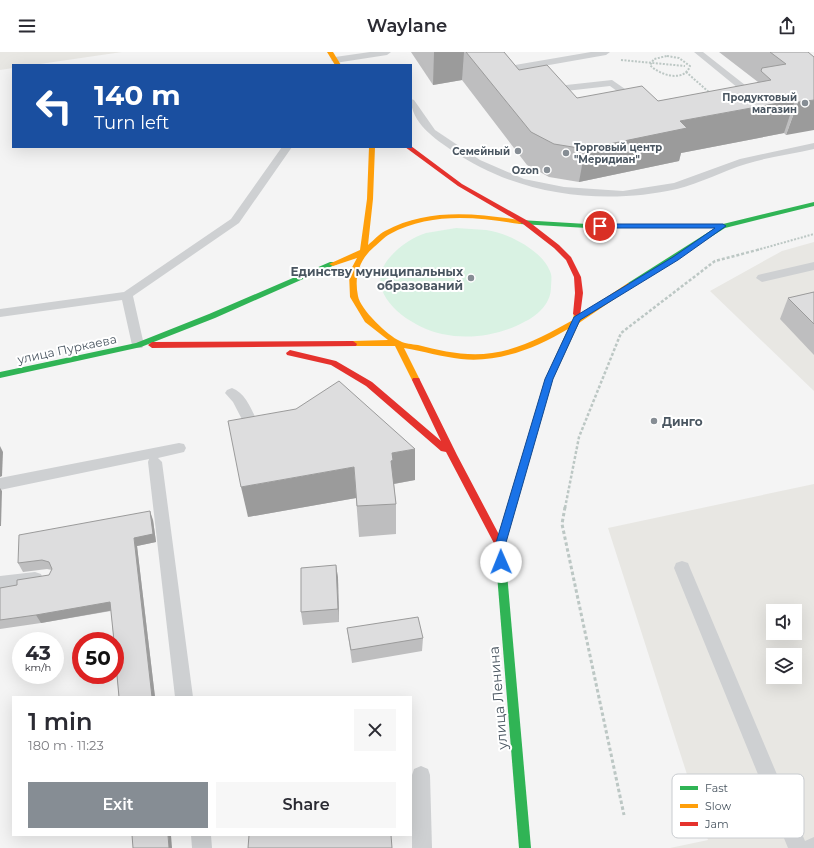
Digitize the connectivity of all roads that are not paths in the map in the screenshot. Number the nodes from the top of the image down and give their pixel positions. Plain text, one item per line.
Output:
1 (330, 52) edge
2 (387, 52) edge
3 (483, 52) edge
4 (606, 52) edge
5 (698, 52) edge
6 (336, 63) edge
7 (515, 68) junction
8 (525, 77) edge
9 (540, 91) edge
10 (412, 103) edge
11 (642, 105) edge
12 (730, 110) edge
13 (814, 146) edge
14 (286, 148) edge
15 (372, 148) edge
16 (409, 148) edge
17 (814, 204) edge
18 (521, 222) junction
19 (723, 226) junction
20 (364, 251) junction
21 (814, 266) edge
22 (762, 278) dead end
23 (127, 295) junction
24 (0, 313) edge
25 (577, 319) junction
26 (398, 344) junction
27 (138, 345) junction
28 (199, 345) junction
29 (0, 375) edge
30 (232, 393) dead end
31 (254, 429) edge
32 (180, 448) dead end
33 (452, 455) junction
34 (156, 462) dead end
35 (0, 484) edge
36 (500, 546) junction
37 (682, 568) dead end
38 (47, 577) edge
39 (0, 583) edge
40 (184, 696) edge
41 (767, 774) edge
42 (421, 775) dead end
43 (201, 836) edge
44 (794, 838) edge
45 (814, 847) edge
46 (202, 848) edge
47 (422, 848) edge
48 (525, 848) edge
49 (798, 848) edge
50 (811, 848) edge

1 - 6 main road
2 - 6 lane
3 - 7 lane
4 - 7 lane
5 - 12 lane
7 - 8 lane
9 - 11 lane
10 - 13 lane
14 - 23 lane
15 - 20 main road
16 - 18 main road
17 - 19 main road
18 - 19 main road
18 - 20 main road
18 - 25 main road
19 - 25 main road
20 - 26 main road
20 - 27 main road
21 - 22 lane
23 - 24 lane
23 - 27 lane
25 - 26 main road
25 - 36 main road
26 - 28 main road
26 - 33 main road
27 - 28 main road
27 - 29 main road, улица Пуркаева
28 - 33 main road
30 - 31 lane
32 - 35 lane
33 - 36 main road
34 - 40 lane
36 - 48 main road, улица Ленина
37 - 41 lane
38 - 39 lane
42 - 47 lane
43 - 46 lane
44 - 49 lane
45 - 50 lane

